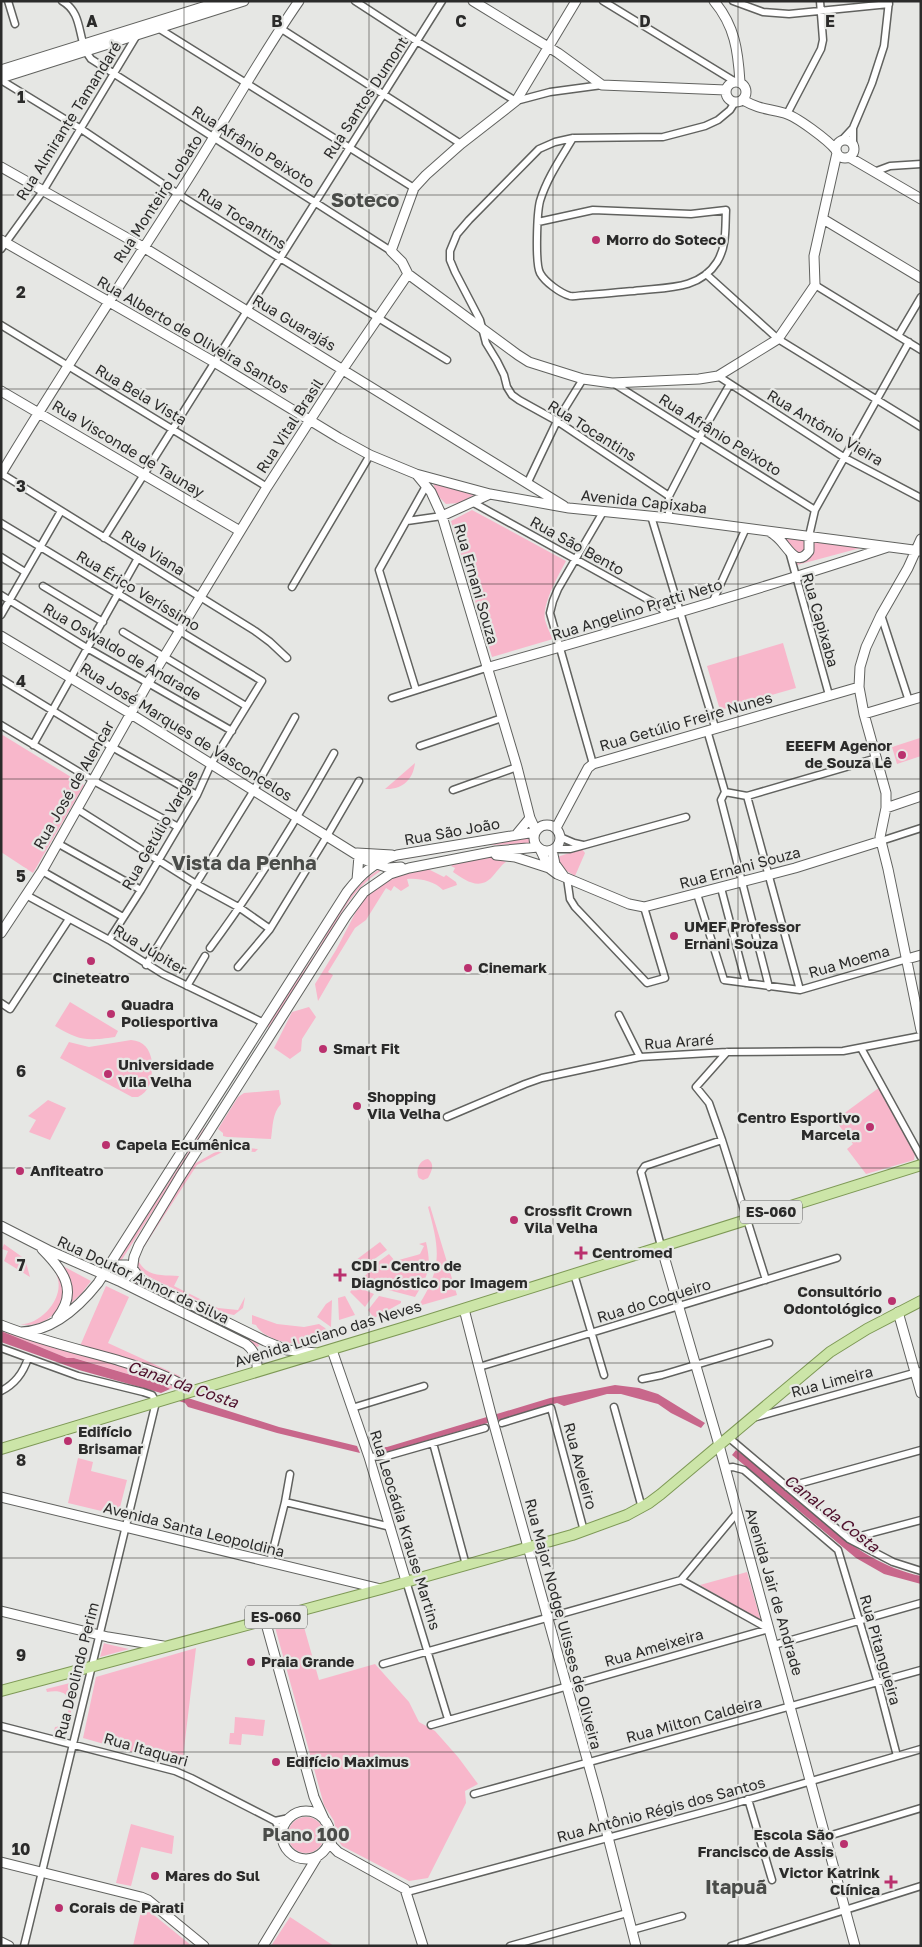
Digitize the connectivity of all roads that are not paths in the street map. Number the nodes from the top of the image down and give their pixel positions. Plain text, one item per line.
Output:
1 (8, 1) edge
2 (62, 1) edge
3 (222, 1) edge
4 (244, 1) edge
5 (299, 1) edge
6 (355, 1) edge
7 (442, 1) edge
8 (473, 1) edge
9 (576, 1) edge
10 (604, 1) edge
11 (714, 1) edge
12 (733, 1) edge
13 (820, 1) edge
14 (889, 3) edge
15 (822, 12) junction
16 (15, 24) dead end
17 (157, 25) junction
18 (280, 28) junction
19 (136, 32) junction
20 (418, 42) junction
21 (548, 47) junction
22 (85, 48) junction
23 (1, 70) edge
24 (113, 74) junction
25 (1, 79) edge
26 (737, 82) junction
27 (246, 84) junction
28 (602, 85) junction
29 (726, 90) junction
30 (383, 94) junction
31 (516, 101) junction
32 (739, 101) junction
33 (787, 114) junction
34 (853, 128) junction
35 (81, 129) junction
36 (573, 138) junction
37 (213, 139) junction
38 (461, 144) junction
39 (836, 145) junction
40 (348, 148) junction
41 (850, 153) junction
42 (921, 164) edge
43 (1, 167) edge
44 (834, 170) junction
45 (871, 170) junction
46 (414, 188) junction
47 (43, 191) junction
48 (178, 194) junction
49 (921, 199) edge
50 (315, 201) junction
51 (823, 219) junction
52 (538, 222) junction
53 (3, 244) edge
54 (144, 247) junction
55 (391, 251) junction
56 (280, 258) junction
57 (408, 274) junction
58 (706, 274) junction
59 (921, 278) edge
60 (815, 285) junction
61 (921, 297) edge
62 (109, 302) junction
63 (247, 312) junction
64 (378, 318) junction
65 (1, 325) edge
66 (482, 329) junction
67 (898, 336) junction
68 (778, 339) junction
69 (909, 342) junction
70 (921, 350) edge
71 (447, 360) dead end
72 (214, 362) junction
73 (68, 366) junction
74 (343, 369) junction
75 (718, 376) junction
76 (583, 379) junction
77 (612, 383) junction
78 (730, 384) junction
79 (3, 393) edge
80 (877, 400) junction
81 (39, 412) junction
82 (312, 420) junction
83 (557, 421) junction
84 (921, 426) edge
85 (174, 430) junction
86 (699, 438) junction
87 (370, 455) junction
88 (845, 458) junction
89 (1, 474) edge
90 (416, 474) junction
91 (144, 475) junction
92 (527, 484) junction
93 (426, 486) junction
94 (266, 488) junction
95 (490, 494) junction
96 (669, 496) junction
97 (921, 498) edge
98 (518, 500) junction
99 (472, 502) junction
100 (437, 504) junction
101 (569, 508) junction
102 (457, 509) junction
103 (815, 510) junction
104 (61, 511) junction
105 (603, 512) junction
106 (442, 516) junction
107 (652, 516) junction
108 (669, 518) junction
109 (407, 521) junction
110 (1, 523) edge
111 (746, 528) junction
112 (240, 531) junction
113 (769, 531) junction
114 (809, 536) junction
115 (104, 538) junction
116 (921, 539) edge
117 (40, 546) junction
118 (890, 546) junction
119 (918, 550) edge
120 (788, 551) junction
121 (1, 557) edge
122 (138, 558) junction
123 (576, 560) junction
124 (25, 572) junction
125 (795, 578) junction
126 (43, 586) dead end
127 (292, 587) dead end
128 (1, 594) edge
129 (117, 594) junction
130 (200, 597) junction
131 (10, 600) junction
132 (712, 603) junction
133 (679, 613) junction
134 (1, 615) edge
135 (881, 615) junction
136 (667, 616) junction
137 (102, 622) junction
138 (179, 631) junction
139 (123, 632) dead end
140 (1, 636) edge
141 (87, 648) junction
142 (560, 648) junction
143 (164, 656) junction
144 (287, 658) dead end
145 (486, 668) junction
146 (71, 678) junction
147 (1, 679) edge
148 (262, 681) joint
149 (148, 682) junction
150 (859, 686) junction
151 (416, 690) junction
152 (829, 694) junction
153 (921, 697) edge
154 (392, 698) dead end
155 (909, 701) junction
156 (246, 706) junction
157 (52, 711) junction
158 (131, 714) junction
159 (864, 714) junction
160 (294, 717) dead end
161 (502, 718) junction
162 (1, 725) edge
163 (711, 728) junction
164 (232, 731) junction
165 (33, 745) junction
166 (420, 746) dead end
167 (112, 747) junction
168 (334, 753) dead end
169 (876, 758) junction
170 (211, 764) junction
171 (593, 764) junction
172 (517, 767) junction
173 (94, 781) junction
174 (359, 781) dead end
175 (254, 790) junction
176 (453, 790) dead end
177 (725, 792) junction
178 (197, 795) junction
179 (747, 796) junction
180 (921, 796) edge
181 (886, 808) junction
182 (78, 809) junction
183 (686, 817) dead end
184 (298, 818) junction
185 (530, 818) junction
186 (178, 826) junction
187 (556, 828) junction
188 (921, 828) edge
189 (536, 832) junction
190 (516, 835) junction
191 (327, 836) junction
192 (560, 837) junction
193 (881, 841) junction
194 (57, 843) junction
195 (584, 845) junction
196 (539, 848) junction
197 (553, 850) junction
198 (357, 854) junction
199 (484, 854) junction
200 (397, 855) junction
201 (159, 859) junction
202 (376, 863) junction
203 (409, 868) junction
204 (549, 868) junction
205 (42, 871) junction
206 (767, 875) junction
207 (567, 878) junction
208 (356, 881) junction
209 (741, 881) junction
210 (196, 884) junction
211 (721, 888) junction
212 (140, 890) junction
213 (698, 894) junction
214 (26, 895) junction
215 (644, 907) junction
216 (240, 908) junction
217 (123, 917) junction
218 (68, 919) junction
219 (4, 922) edge
220 (270, 929) junction
221 (1, 933) edge
222 (109, 940) junction
223 (210, 948) dead end
224 (921, 955) edge
225 (205, 956) dead end
226 (907, 959) junction
227 (146, 965) junction
228 (238, 968) dead end
229 (746, 983) junction
230 (187, 986) junction
231 (770, 987) junction
232 (800, 990) junction
233 (1, 1003) edge
234 (619, 1014) dead end
235 (264, 1022) junction
236 (921, 1030) edge
237 (921, 1036) edge
238 (862, 1048) junction
239 (727, 1052) junction
240 (640, 1057) junction
241 (222, 1092) junction
242 (447, 1117) dead end
243 (209, 1130) junction
244 (722, 1140) junction
245 (921, 1157) edge
246 (921, 1165) edge
247 (747, 1220) junction
248 (1, 1226) edge
249 (38, 1245) junction
250 (661, 1246) junction
251 (118, 1253) junction
252 (837, 1258) dead end
253 (116, 1265) junction
254 (133, 1269) junction
255 (103, 1274) junction
256 (574, 1274) junction
257 (766, 1280) junction
258 (120, 1281) junction
259 (921, 1301) edge
260 (678, 1307) junction
261 (464, 1309) junction
262 (898, 1312) junction
263 (54, 1322) junction
264 (1, 1325) edge
265 (20, 1332) junction
266 (592, 1334) junction
267 (769, 1343) dead end
268 (1, 1348) edge
269 (332, 1350) junction
270 (320, 1353) junction
271 (28, 1358) junction
272 (696, 1365) junction
273 (479, 1367) junction
274 (257, 1371) junction
275 (918, 1371) edge
276 (604, 1376) dead end
277 (642, 1379) dead end
278 (424, 1386) dead end
279 (1, 1391) edge
280 (188, 1392) junction
281 (921, 1393) edge
282 (156, 1402) junction
283 (614, 1407) dead end
284 (352, 1408) junction
285 (750, 1418) junction
286 (493, 1422) junction
287 (728, 1437) junction
288 (433, 1442) junction
289 (719, 1445) junction
290 (1, 1449) edge
291 (921, 1450) edge
292 (368, 1457) junction
293 (725, 1468) junction
294 (290, 1474) dead end
295 (787, 1487) junction
296 (1, 1497) edge
297 (285, 1502) junction
298 (642, 1508) junction
299 (737, 1513) junction
300 (921, 1520) edge
301 (125, 1527) junction
302 (391, 1527) junction
303 (584, 1531) junction
304 (850, 1539) junction
305 (527, 1548) junction
306 (270, 1562) junction
307 (466, 1565) junction
308 (921, 1572) edge
309 (681, 1580) junction
310 (406, 1581) junction
311 (381, 1589) junction
312 (921, 1603) edge
313 (1, 1611) edge
314 (547, 1618) junction
315 (265, 1620) junction
316 (858, 1620) junction
317 (769, 1629) junction
318 (99, 1635) junction
319 (774, 1645) junction
320 (170, 1646) junction
321 (428, 1651) junction
322 (384, 1664) dead end
323 (92, 1667) junction
324 (921, 1670) edge
325 (878, 1683) junction
326 (566, 1686) junction
327 (1, 1691) edge
328 (791, 1706) junction
329 (448, 1719) junction
330 (431, 1725) dead end
331 (1, 1726) edge
332 (72, 1744) junction
333 (921, 1749) edge
334 (897, 1756) junction
335 (587, 1763) junction
336 (811, 1781) junction
337 (474, 1794) dead end
338 (314, 1797) junction
339 (748, 1799) junction
340 (921, 1808) edge
341 (306, 1811) junction
342 (289, 1818) junction
343 (275, 1821) junction
344 (325, 1821) junction
345 (282, 1832) junction
346 (825, 1837) junction
347 (607, 1838) junction
348 (330, 1839) junction
349 (338, 1852) junction
350 (320, 1854) junction
351 (299, 1858) junction
352 (1, 1862) edge
353 (41, 1871) junction
354 (303, 1878) junction
355 (772, 1880) dead end
356 (921, 1886) edge
357 (408, 1893) junction
358 (844, 1910) junction
359 (628, 1913) junction
360 (682, 1916) dead end
361 (632, 1930) junction
362 (1, 1942) edge
363 (9, 1946) edge
364 (24, 1946) edge
365 (204, 1946) edge
366 (263, 1946) edge
367 (422, 1946) edge
368 (510, 1946) edge
369 (636, 1946) edge
370 (732, 1946) edge
371 (854, 1946) edge

1 - 16 street
2 - 22 street
3 - 17 street
4 - 17 street
5 - 18 street, Rua Monteiro Lobato
6 - 20 street
7 - 20 street, Rua Santos Dumont
8 - 21 street
9 - 21 street
10 - 26 street
11 - 26 street
12 - 15 street
13 - 15 street
14 - 15 street
14 - 34 street
15 - 33 street
17 - 19 street
17 - 27 street
18 - 27 street, Rua Monteiro Lobato
18 - 30 street
19 - 22 street
19 - 24 street, Rua Almirante Tamandaré
20 - 30 street, Rua Santos Dumont
20 - 31 street
21 - 28 street
21 - 31 street
22 - 23 street
22 - 24 street, Rua Afrânio Peixoto
22 - 25 street
24 - 35 street, Rua Almirante Tamandaré
24 - 37 street, Rua Afrânio Peixoto
25 - 35 street, Rua Tocantins
26 - 29 street
26 - 32 street
27 - 37 street, Rua Monteiro Lobato
27 - 40 street
28 - 29 street
28 - 31 street
29 - 32 street
30 - 38 street
30 - 40 street, Rua Santos Dumont
31 - 38 street
32 - 33 street
32 - 36 street, Rua Tocantins
33 - 39 street
34 - 39 street
34 - 41 street
35 - 47 street, Rua Almirante Tamandaré
35 - 48 street, Rua Tocantins
36 - 52 street
36 - 66 street, Rua Tocantins
37 - 48 street, Rua Monteiro Lobato
37 - 50 street, Rua Afrânio Peixoto
38 - 46 street
39 - 41 street
39 - 41 street
39 - 44 street
40 - 46 street
40 - 50 street, Rua Santos Dumont
41 - 44 street
41 - 45 street
42 - 45 street
43 - 47 street, Rua Guarajás
44 - 51 street
45 - 49 street
46 - 55 street
47 - 53 street, Rua Almirante Tamandaré
47 - 54 street, Rua Guarajás
48 - 54 street, Rua Monteiro Lobato
48 - 56 street, Rua Tocantins
50 - 55 street, Rua Afrânio Peixoto
50 - 56 street, Rua Santos Dumont
51 - 59 street
51 - 60 street
52 - 58 street
52 - 58 street
53 - 62 street, Rua Alberto de Oliveira Santos
54 - 62 street, Rua Monteiro Lobato
54 - 63 street, Rua Guarajás
55 - 57 street, Rua Afrânio Peixoto
56 - 63 street, Rua Santos Dumont
56 - 64 street, Rua Tocantins
57 - 64 street, Rua Vital Brasil
57 - 66 street, Rua Afrânio Peixoto
58 - 68 street
60 - 67 street
60 - 68 street
61 - 67 street
62 - 72 street, Rua Alberto de Oliveira Santos
62 - 73 street, Rua Monteiro Lobato
63 - 72 street, Rua Santos Dumont
63 - 74 street, Rua Guarajás
64 - 71 street, Rua Tocantins
64 - 74 street, Rua Vital Brasil
65 - 73 street, Rua Bela Vista
66 - 76 street, Rua Afrânio Peixoto
66 - 83 street, Rua Tocantins
67 - 69 street
68 - 75 street
68 - 80 street
69 - 70 street
69 - 80 street
72 - 82 street, Rua Alberto de Oliveira Santos
72 - 85 street, Rua Santos Dumont
73 - 81 street, Rua Monteiro Lobato
73 - 85 street, Rua Bela Vista
74 - 82 street, Rua Vital Brasil
74 - 92 street, Rua Guarajás
75 - 77 street, Rua Afrânio Peixoto
75 - 78 street, Rua Antõnio Vieira
76 - 77 street, Rua Afrânio Peixoto
76 - 83 street
77 - 86 street, Rua Afrânio Peixoto
78 - 86 street
78 - 88 street, Rua Antõnio Vieira
79 - 81 street, Rua Visconde de Taunay
80 - 84 street
80 - 88 street
81 - 89 street, Rua Monteiro Lobato
81 - 91 street, Rua Visconde de Taunay
82 - 87 street, Rua Alberto de Oliveira Santos
82 - 94 street, Rua Vital Brasil
83 - 92 street
83 - 96 street, Rua Tocantins
85 - 91 street, Rua Santos Dumont
85 - 94 street, Rua Bela Vista
86 - 96 street
86 - 103 street, Rua Afrânio Peixoto
87 - 90 street, Avenida Capixaba
87 - 127 street
88 - 97 street, Rua Antõnio Vieira
88 - 103 street
89 - 104 street, Rua Viana
90 - 93 street, Rua Ernani Souza
90 - 95 street, Avenida Capixaba
91 - 112 street, Rua Visconde de Taunay
91 - 115 street, Rua Santos Dumont
92 - 98 street
92 - 101 street, Rua Guarajás
93 - 100 street, Rua Ernani Souza
93 - 109 street
94 - 112 street, Rua Vital Brasil
95 - 98 street, Avenida Capixaba
95 - 99 street, Rua Ernani Souza
96 - 108 street
98 - 101 street, Avenida Capixaba
99 - 102 street, Rua Ernani Souza
99 - 123 street, Rua São Bento
100 - 102 street
100 - 106 street, Rua Ernani Souza
101 - 105 street, Avenida Capixaba
102 - 106 street, Rua Ernani Souza
103 - 114 street
104 - 115 street, Rua Viana
104 - 117 street
105 - 107 street, Avenida Capixaba
105 - 123 street
106 - 109 street
106 - 145 street, Rua Ernani Souza
107 - 108 street, Avenida Capixaba
107 - 133 street
108 - 111 street, Avenida Capixaba
109 - 151 street
110 - 117 street, Rua Érico Veríssimo
111 - 113 street, Avenida Capixaba
111 - 132 street
112 - 130 street, Rua Vital Brasil
113 - 114 street, Avenida Capixaba
113 - 120 street
114 - 118 street, Avenida Capixaba
114 - 120 street
115 - 122 street, Rua Viana
116 - 119 street
117 - 124 street
117 - 129 street, Rua Érico Veríssimo
118 - 119 street, Avenida Capixaba
118 - 125 street, Rua Angelino Pratti Neto
119 - 135 street
120 - 125 street, Rua Capixaba
121 - 124 street
122 - 129 street
122 - 130 street, Rua Viana
123 - 136 street, Rua São Bento
123 - 142 street
124 - 131 street
125 - 132 street, Rua Angelino Pratti Neto
125 - 152 street, Rua Capixaba
126 - 137 street
128 - 131 street, Rua Oswaldo de Andrade
129 - 137 street
129 - 138 street, Rua Érico Veríssimo
130 - 138 street, Rua José de Alencar
130 - 144 street, Rua Viana
131 - 134 street
131 - 141 street, Rua Oswaldo de Andrade
132 - 133 street, Rua Angelino Pratti Neto
133 - 136 street, Rua Angelino Pratti Neto
133 - 163 street
135 - 150 street
135 - 155 street
136 - 142 street, Rua Angelino Pratti Neto
137 - 141 street
138 - 143 street, Rua José de Alencar
138 - 148 street, Rua Érico Veríssimo
139 - 143 street
140 - 146 street, Rua José Marques de Vasconcelos
141 - 146 street
141 - 149 street, Rua Oswaldo de Andrade
142 - 145 street, Rua Angelino Pratti Neto
142 - 171 street
143 - 149 street, Rua José de Alencar
143 - 156 street
145 - 151 street, Rua Angelino Pratti Neto
145 - 161 street, Rua Ernani Souza
146 - 157 street
146 - 158 street, Rua José Marques de Vasconcelos
147 - 157 street
148 - 156 street, Rua Getúlio Vargas
149 - 158 street, Rua José de Alencar
149 - 164 street, Rua Oswaldo de Andrade
150 - 152 street, Rua Getúlio Freire Nunes
150 - 159 street
151 - 154 street, Rua Angelino Pratti Neto
152 - 163 street, Rua Getúlio Freire Nunes
153 - 155 street
155 - 159 street
156 - 164 street, Rua Getúlio Vargas
157 - 165 street
157 - 167 street
158 - 167 street, Rua José de Alencar
158 - 170 street, Rua José Marques de Vasconcelos
159 - 169 street
160 - 175 street
161 - 166 street
161 - 172 street, Rua Ernani Souza
162 - 165 street
163 - 171 street, Rua Getúlio Freire Nunes
163 - 177 street
164 - 170 street, Rua Getúlio Vargas
165 - 173 street
167 - 173 street, Rua José de Alencar
167 - 178 street
168 - 184 street
169 - 179 street
169 - 181 street
170 - 175 street, Rua José Marques de Vasconcelos
170 - 178 street, Rua Getúlio Vargas
171 - 187 street, Rua Getúlio Freire Nunes
172 - 176 street
172 - 185 street, Rua Ernani Souza
173 - 182 street, Rua José de Alencar
173 - 186 street
174 - 191 street
175 - 184 street, Rua José Marques de Vasconcelos
175 - 210 street
177 - 179 street
177 - 209 street
178 - 186 street, Rua Getúlio Vargas
179 - 206 street
180 - 181 street
181 - 193 street
182 - 194 street, Rua José de Alencar
182 - 201 street
183 - 195 street
184 - 191 street, Rua José Marques de Vasconcelos
184 - 216 street
185 - 189 street, Rua Ernani Souza
185 - 190 street
186 - 201 street, Rua Getúlio Vargas
187 - 189 street
187 - 192 street
188 - 193 street, Rua Ernani Souza
189 - 190 street, Rua São João
189 - 196 street
190 - 200 street, Rua São João
191 - 198 street, Rua José Marques de Vasconcelos
191 - 220 street
192 - 195 street
192 - 197 street
193 - 206 street, Rua Ernani Souza
193 - 226 street
194 - 205 street, Rua José de Alencar
194 - 212 street
195 - 197 street
196 - 197 street
196 - 199 street, Rua São João
196 - 204 street
197 - 207 street
198 - 200 street, Rua José Marques de Vasconcelos
198 - 202 street, Rua José Marques de Vasconcelos
198 - 208 street
199 - 203 street, Rua São João
199 - 204 street, Rua Ernani Souza
200 - 202 street, Rua São João
201 - 210 street
201 - 212 street, Rua Getúlio Vargas
202 - 203 street, Rua José Marques de Vasconcelos
202 - 208 street
203 - 243 street
204 - 207 street, Rua Ernani Souza
205 - 214 street, Rua José de Alencar
205 - 217 street
206 - 209 street, Rua Ernani Souza
206 - 232 street
207 - 215 street, Rua Ernani Souza
207 - 215 street
208 - 235 street
209 - 211 street, Rua Ernani Souza
209 - 231 street
210 - 216 street
210 - 227 street
211 - 213 street, Rua Ernani Souza
211 - 229 street
212 - 217 street, Rua Getúlio Vargas
213 - 215 street, Rua Ernani Souza
213 - 229 street, Rua Moema
214 - 218 street, Rua Júpiter
214 - 219 street, Rua José de Alencar
216 - 220 street
216 - 223 street
217 - 222 street, Rua Getúlio Vargas
218 - 222 street, Rua Júpiter
218 - 233 street
219 - 221 street, Rua José de Alencar
220 - 228 street
222 - 227 street, Rua Júpiter
224 - 226 street, Rua Moema
225 - 230 street
226 - 232 street, Rua Moema
226 - 236 street
227 - 230 street, Rua Júpiter
229 - 231 street, Rua Moema
230 - 235 street, Rua Júpiter
231 - 232 street, Rua Moema
234 - 240 street
235 - 241 street
237 - 238 street, Rua Araré
238 - 239 street, Rua Araré
238 - 245 street
239 - 240 street, Rua Araré
239 - 244 street
240 - 242 street, Rua Araré
241 - 243 street
241 - 251 street
243 - 254 street
244 - 247 street
244 - 250 street
246 - 247 main road, Avenida Luciano das Neves / ES-060
247 - 250 main road, Avenida Luciano das Neves / ES-060
247 - 257 street
248 - 249 street, Rua Doutor Annor da Silva
249 - 255 street, Rua Doutor Annor da Silva
249 - 263 street
250 - 256 main road, Avenida Luciano das Neves / ES-060
250 - 260 street, Avenida Jair de Andrade
251 - 253 street
251 - 255 street
252 - 257 street, Rua do Coqueiro
253 - 254 street
253 - 258 street
254 - 258 street
254 - 270 street, Rua Doutor Annor da Silva
255 - 258 street, Rua Doutor Annor da Silva
255 - 263 street
256 - 261 main road, Avenida Luciano das Neves / ES-060
256 - 266 street
257 - 260 street, Rua do Coqueiro
258 - 274 street, Rua Doutor Annor da Silva
259 - 262 main road, ES-060
260 - 266 street, Rua do Coqueiro
260 - 272 street, Avenida Jair de Andrade
261 - 269 main road, Avenida Luciano das Neves / ES-060
261 - 273 street, Rua Major Nodge Ulisses de Oliveira
262 - 275 street
262 - 285 main road, ES-060
263 - 265 street
264 - 265 street
265 - 280 street
266 - 273 street, Rua do Coqueiro
266 - 276 street
267 - 272 street
268 - 271 street
269 - 270 main road, Avenida Luciano das Neves / ES-060
269 - 284 street, Rua Leocádia Krause Martins
270 - 274 main road, Avenida Luciano das Neves / ES-060
271 - 279 street
271 - 282 street
272 - 277 street
272 - 289 street, Avenida Jair de Andrade
273 - 286 street, Rua Major Nodge Ulisses de Oliveira
274 - 280 main road, Avenida Luciano das Neves / ES-060
275 - 281 street
275 - 285 street, Rua Limeira
278 - 284 street
280 - 282 main road, Avenida Luciano das Neves / ES-060
282 - 290 main road, Avenida Luciano das Neves / ES-060
282 - 301 street, Rua Deolindo Perim
283 - 298 street
284 - 292 street, Rua Leocádia Krause Martins
285 - 287 main road, ES-060
286 - 288 street
286 - 303 street, Rua Aveleiro
286 - 305 street, Rua Major Nodge Ulisses de Oliveira
287 - 289 main road, ES-060
287 - 295 street
288 - 292 street
288 - 307 street
289 - 293 street, Avenida Jair de Andrade
289 - 298 main road, ES-060
291 - 295 street
292 - 302 street, Rua Leocádia Krause Martins
293 - 299 street, Avenida Jair de Andrade
293 - 316 street, Rua Pitangueira
294 - 297 street
295 - 304 street
296 - 301 street, Avenida Santa Leopoldina
297 - 302 street
297 - 306 street
298 - 303 main road, ES-060
299 - 309 street
299 - 317 street, Avenida Jair de Andrade
300 - 304 street
301 - 306 street, Avenida Santa Leopoldina
301 - 318 street, Rua Deolindo Perim
302 - 310 street, Rua Leocádia Krause Martins
303 - 305 main road, ES-060
304 - 308 street
305 - 307 main road, ES-060
305 - 314 street, Rua Major Nodge Ulisses de Oliveira
306 - 311 street, Avenida Santa Leopoldina
307 - 310 main road, ES-060
309 - 314 street
309 - 317 street
310 - 311 main road, ES-060
310 - 321 street, Rua Leocádia Krause Martins
311 - 315 main road, ES-060
312 - 316 street
313 - 318 street
314 - 321 street
314 - 326 street, Rua Major Nodge Ulisses de Oliveira
315 - 320 main road, ES-060
315 - 338 street
316 - 319 street
316 - 325 street, Rua Pitangueira
317 - 319 street, Avenida Jair de Andrade
317 - 326 street, Rua Ameixeira
318 - 320 street
318 - 323 street, Rua Deolindo Perim
319 - 328 street, Avenida Jair de Andrade
320 - 323 main road, ES-060
321 - 322 street
321 - 329 street, Rua Leocádia Krause Martins
323 - 327 main road, ES-060
323 - 332 street, Rua Deolindo Perim
324 - 325 street, Rua Milton Caldeira
325 - 328 street, Rua Milton Caldeira
325 - 334 street, Rua Pitangueira
326 - 329 street, Rua Ameixeira
326 - 335 street, Rua Major Nodge Ulisses de Oliveira
328 - 335 street, Rua Milton Caldeira
328 - 336 street, Avenida Jair de Andrade
329 - 330 street, Rua Ameixeira
331 - 332 street, Rua Itaquari
332 - 343 street, Rua Itaquari
332 - 353 street, Rua Deolindo Perim
333 - 334 street, Rua Antônio Régis dos Santos
334 - 336 street, Rua Antônio Régis dos Santos
335 - 337 street, Rua Milton Caldeira
335 - 347 street, Rua Major Nodge Ulisses de Oliveira
336 - 339 street, Rua Antônio Régis dos Santos
336 - 346 street, Avenida Jair de Andrade
338 - 341 street
338 - 344 street
339 - 347 street, Rua Antônio Régis dos Santos
339 - 355 street
340 - 346 street
341 - 342 street
341 - 344 street
342 - 343 street
342 - 345 street
343 - 345 street
344 - 348 street
345 - 351 street
346 - 358 street, Avenida Jair de Andrade
347 - 357 street, Rua Antônio Régis dos Santos
347 - 359 street, Rua Major Nodge Ulisses de Oliveira
348 - 349 street
348 - 350 street
349 - 350 street
349 - 357 street
350 - 351 street
350 - 354 street
351 - 354 street
352 - 353 street
353 - 364 street, Rua Deolindo Perim
353 - 365 street
354 - 366 street
356 - 358 street
357 - 367 street
358 - 370 street
358 - 371 street, Avenida Jair de Andrade
359 - 361 street, Rua Major Nodge Ulisses de Oliveira
359 - 368 street
360 - 361 street
361 - 369 street, Rua Major Nodge Ulisses de Oliveira
362 - 363 street

